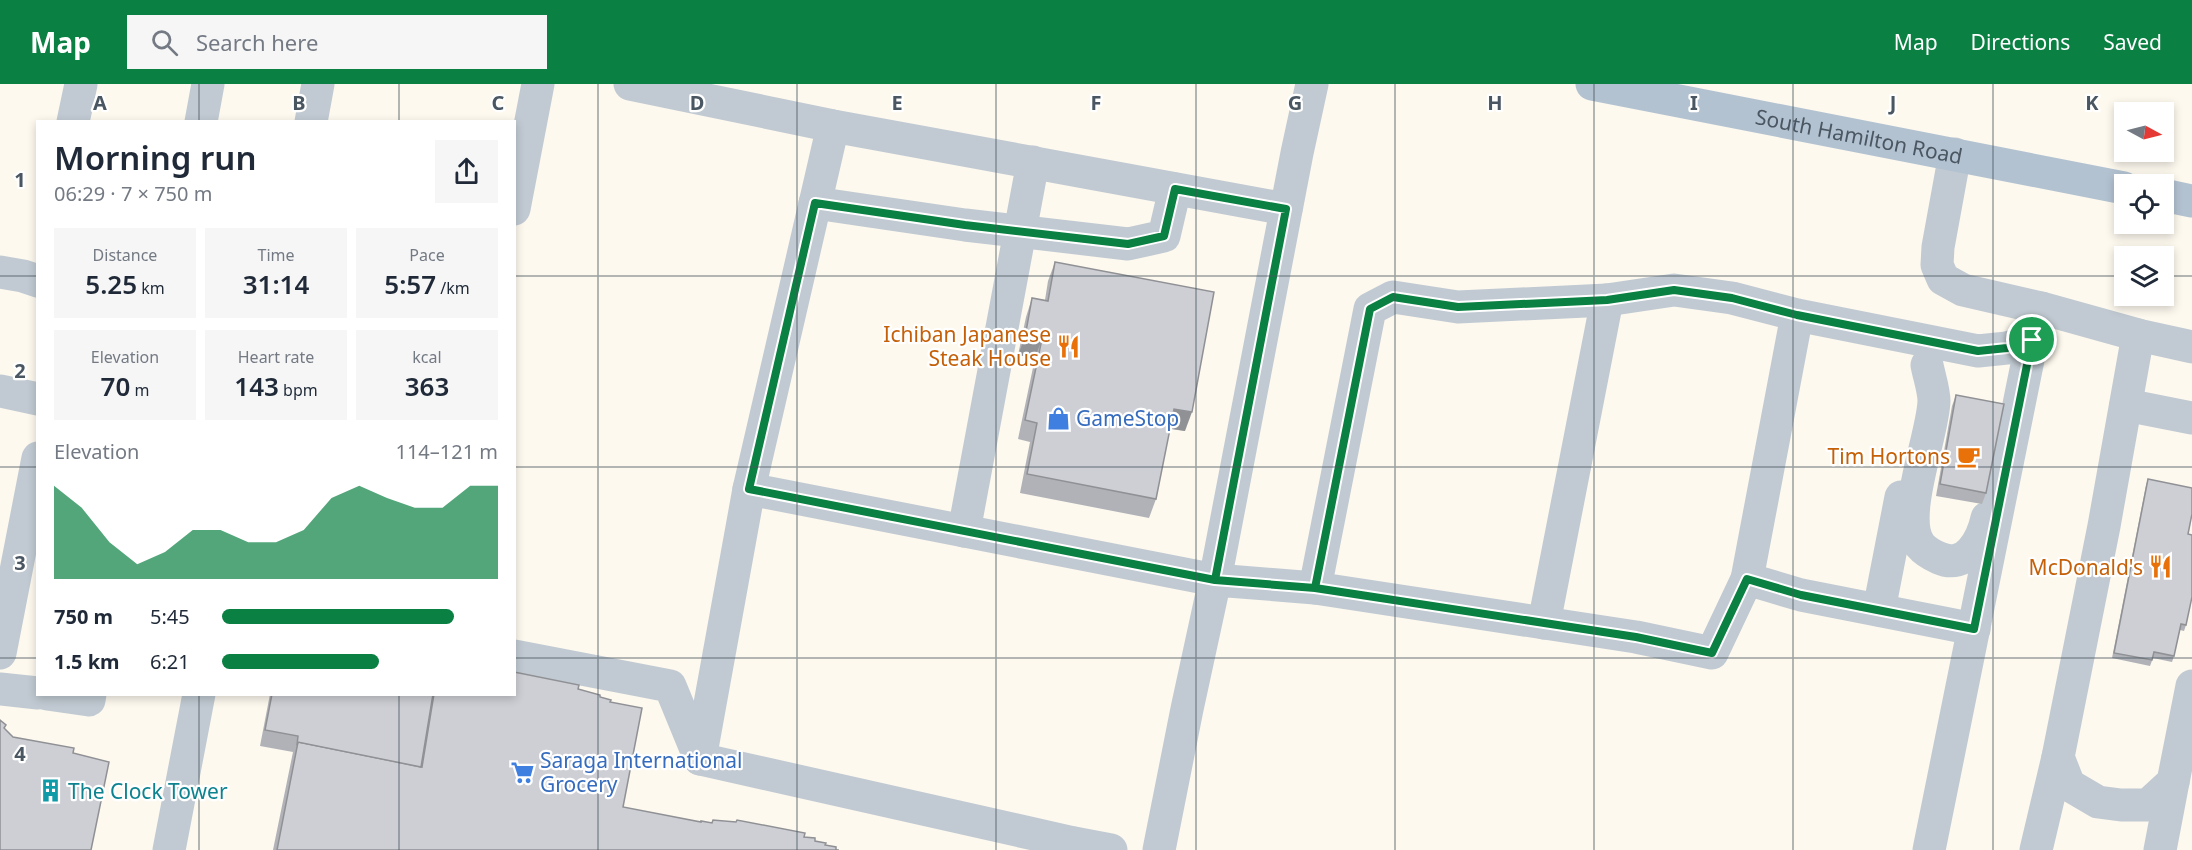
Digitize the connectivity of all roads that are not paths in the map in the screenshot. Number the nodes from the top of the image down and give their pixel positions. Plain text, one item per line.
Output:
1 (81, 84) edge
2 (208, 84) edge
3 (318, 84) edge
4 (538, 84) edge
5 (630, 84) edge
6 (1312, 84) edge
7 (1592, 84) edge
8 (73, 120) edge
9 (201, 120) edge
10 (311, 120) edge
11 (833, 126) junction
12 (1955, 154) junction
13 (1033, 162) junction
14 (2114, 186) edge
15 (1175, 189) junction
16 (2174, 197) edge
17 (516, 198) edge
18 (2192, 201) edge
19 (815, 203) junction
20 (1286, 209) junction
21 (1022, 232) junction
22 (0, 272) edge
23 (36, 280) edge
24 (1607, 300) junction
25 (2041, 308) junction
26 (1797, 315) junction
27 (2138, 335) junction
28 (2032, 340) junction
29 (2192, 347) edge
30 (1929, 354) junction
31 (2022, 388) junction
32 (0, 391) edge
33 (36, 399) edge
34 (2126, 405) junction
35 (2192, 418) edge
36 (36, 468) edge
37 (749, 489) junction
38 (964, 531) junction
39 (1747, 579) junction
40 (1215, 580) junction
41 (1315, 588) junction
42 (1879, 610) junction
43 (1544, 623) junction
44 (1974, 629) junction
45 (0, 653) edge
46 (516, 656) edge
47 (2192, 686) edge
48 (0, 688) edge
49 (36, 693) edge
50 (61, 696) edge
51 (90, 696) edge
52 (199, 696) edge
53 (2058, 758) junction
54 (700, 759) junction
55 (2173, 782) junction
56 (1073, 846) edge
57 (169, 850) edge
58 (1111, 850) edge
59 (1159, 850) edge
60 (1929, 850) edge
61 (2036, 850) edge
62 (2160, 850) edge

1 - 8 street
2 - 9 street
3 - 10 street
4 - 17 street
5 - 11 street
6 - 20 street
7 - 12 main road, South Hamilton Road
11 - 13 street
11 - 19 street
12 - 14 main road, South Hamilton Road
12 - 25 street
13 - 15 street
13 - 21 street
15 - 20 street
15 - 21 street
16 - 18 main road
19 - 21 street
19 - 37 street
20 - 40 street
21 - 38 street
22 - 23 street
24 - 26 street
24 - 41 street
24 - 43 street
25 - 27 street
25 - 28 street
26 - 30 street
26 - 39 street
27 - 29 street
27 - 34 street
28 - 30 street
28 - 31 street
30 - 31 street
30 - 42 street
31 - 44 street
32 - 33 street
34 - 35 street
34 - 53 street
36 - 45 street
37 - 38 street
37 - 54 street
38 - 40 street
39 - 42 street
39 - 43 street
40 - 41 street
40 - 59 street
41 - 43 street
42 - 44 street
44 - 60 street
46 - 54 street
47 - 55 street
48 - 49 street
50 - 51 street
52 - 57 street
53 - 55 street
53 - 61 street
54 - 56 street
55 - 62 street
56 - 58 street

